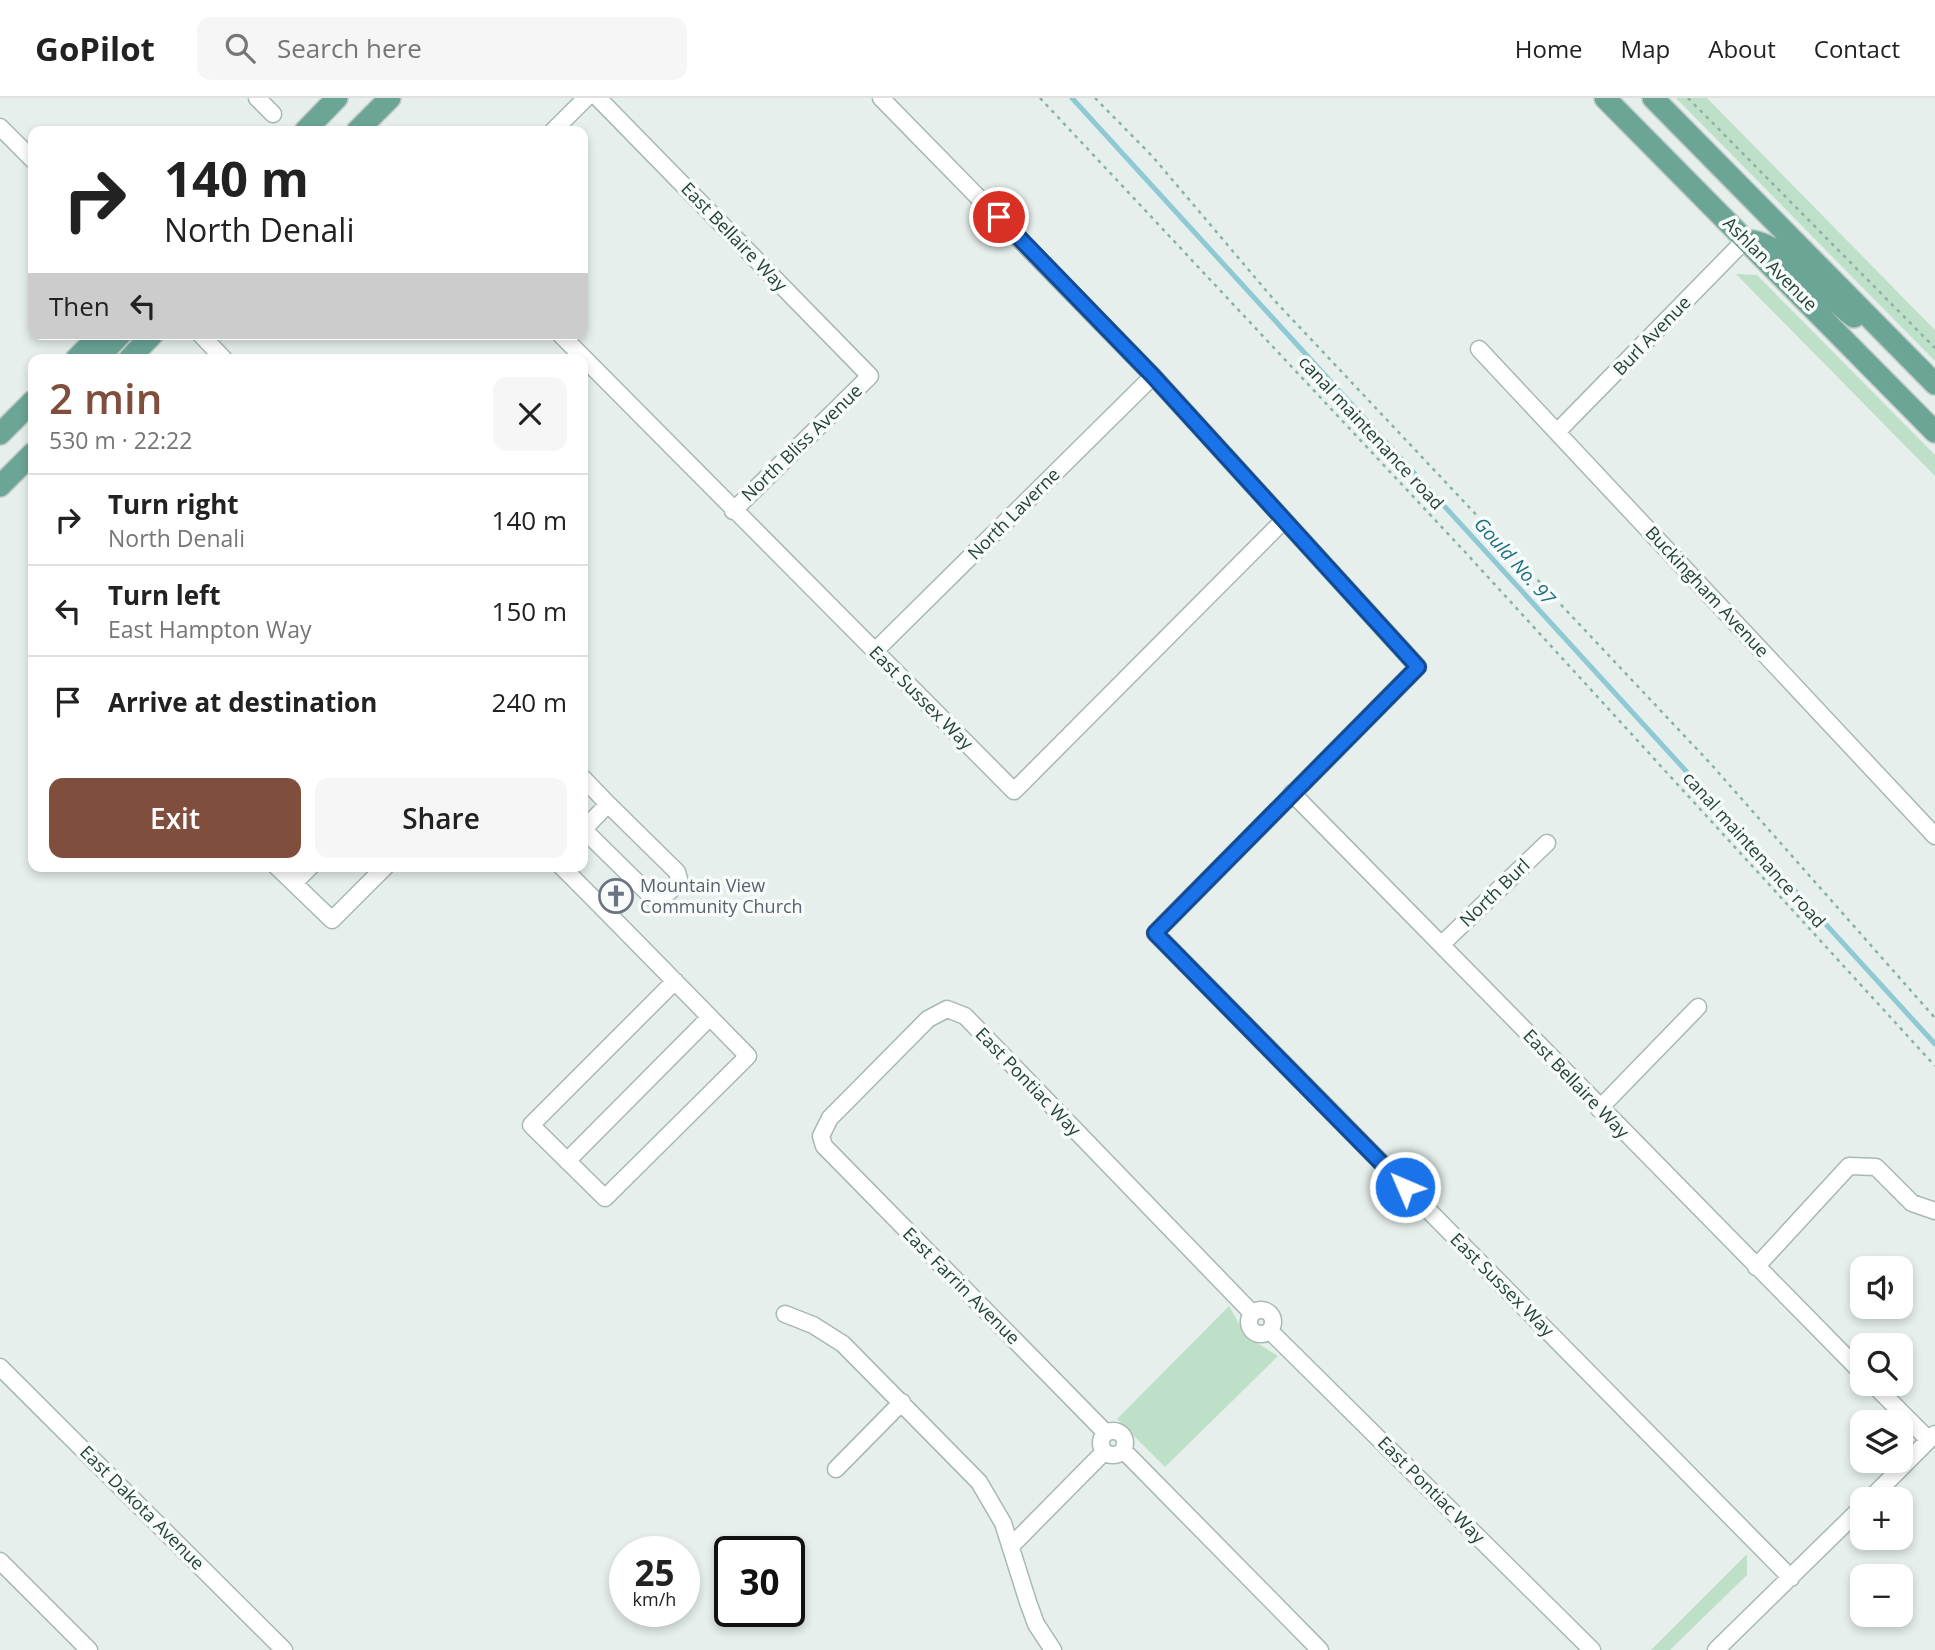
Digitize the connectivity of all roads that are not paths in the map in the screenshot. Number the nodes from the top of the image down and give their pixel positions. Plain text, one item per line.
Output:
1 (257, 98) edge
2 (337, 98) edge
3 (368, 98) edge
4 (390, 98) edge
5 (586, 98) edge
6 (598, 98) edge
7 (881, 98) edge
8 (1605, 98) edge
9 (1653, 98) edge
10 (273, 114) dead end
11 (310, 126) edge
12 (359, 126) edge
13 (364, 126) edge
14 (558, 126) edge
15 (0, 127) edge
16 (28, 155) edge
17 (1746, 239) junction
18 (1889, 337) junction
19 (95, 340) edge
20 (115, 340) edge
21 (147, 340) edge
22 (206, 340) edge
23 (566, 340) edge
24 (1479, 349) dead end
25 (81, 354) edge
26 (102, 354) edge
27 (134, 354) edge
28 (219, 354) edge
29 (580, 354) edge
30 (588, 362) edge
31 (870, 376) joint
32 (1153, 376) junction
33 (1935, 384) edge
34 (28, 406) edge
35 (1557, 432) junction
36 (1935, 432) edge
37 (0, 433) edge
38 (28, 458) edge
39 (0, 486) edge
40 (733, 510) junction
41 (1283, 521) junction
42 (875, 651) junction
43 (588, 783) edge
44 (1292, 793) junction
45 (608, 804) junction
46 (588, 824) edge
47 (588, 834) edge
48 (1935, 836) edge
49 (1547, 843) dead end
50 (282, 872) edge
51 (305, 872) edge
52 (380, 872) edge
53 (567, 872) edge
54 (294, 883) junction
55 (1442, 944) junction
56 (675, 981) junction
57 (1698, 1007) dead end
58 (710, 1017) junction
59 (1599, 1109) junction
60 (821, 1136) joint
61 (567, 1161) junction
62 (1935, 1212) edge
63 (1756, 1267) junction
64 (785, 1314) dead end
65 (1850, 1361) edge
66 (0, 1367) edge
67 (1886, 1396) edge
68 (902, 1402) junction
69 (1106, 1433) junction
70 (1932, 1437) edge
71 (1123, 1450) junction
72 (1104, 1452) junction
73 (836, 1469) dead end
74 (1882, 1487) edge
75 (1850, 1519) edge
76 (1012, 1545) junction
77 (0, 1560) edge
78 (1791, 1578) junction
79 (1045, 1647) edge
80 (89, 1650) edge
81 (284, 1650) edge
82 (1320, 1650) edge
83 (1592, 1650) edge
84 (1716, 1650) edge

1 - 10 street
2 - 11 main road
3 - 12 main road
4 - 13 main road
5 - 14 street
6 - 31 street, East Bellaire Way
7 - 32 street
8 - 17 main road, Ashlan Avenue
9 - 18 main road, Ashlan Avenue
15 - 16 street
17 - 18 main road
17 - 35 street, Burl Avenue
17 - 36 main road, Ashlan Avenue
18 - 33 main road, Ashlan Avenue
19 - 25 main road
20 - 26 main road
21 - 27 main road
22 - 28 street
23 - 29 street, East Sussex Way
24 - 35 street, Buckingham Avenue
30 - 40 street, East Sussex Way
31 - 40 street, North Bliss Avenue
32 - 41 street
32 - 42 street, North Laverne
34 - 37 main road
35 - 48 street, Buckingham Avenue
38 - 39 main road
40 - 42 street, East Sussex Way
41 - 42 street, East Sussex Way
41 - 44 street
43 - 45 street
44 - 55 street, East Bellaire Way
44 - 78 street, East Sussex Way
45 - 46 street
45 - 47 street
49 - 55 street, North Burl
50 - 54 street
51 - 54 street
52 - 54 street
53 - 56 street
55 - 59 street, East Bellaire Way
56 - 58 street
56 - 61 street
57 - 59 street
58 - 61 street
58 - 61 street
59 - 63 street, East Bellaire Way
60 - 69 street, East Farrin Avenue
60 - 83 street, East Pontiac Way
62 - 63 street
63 - 65 street, East Bellaire Way
64 - 68 street
66 - 81 street, East Dakota Avenue
67 - 70 street
68 - 73 street
68 - 76 street
69 - 71 street
69 - 72 street
70 - 74 street
71 - 72 street
71 - 82 street
72 - 76 street
75 - 78 street
76 - 79 street
77 - 80 street
78 - 84 street

